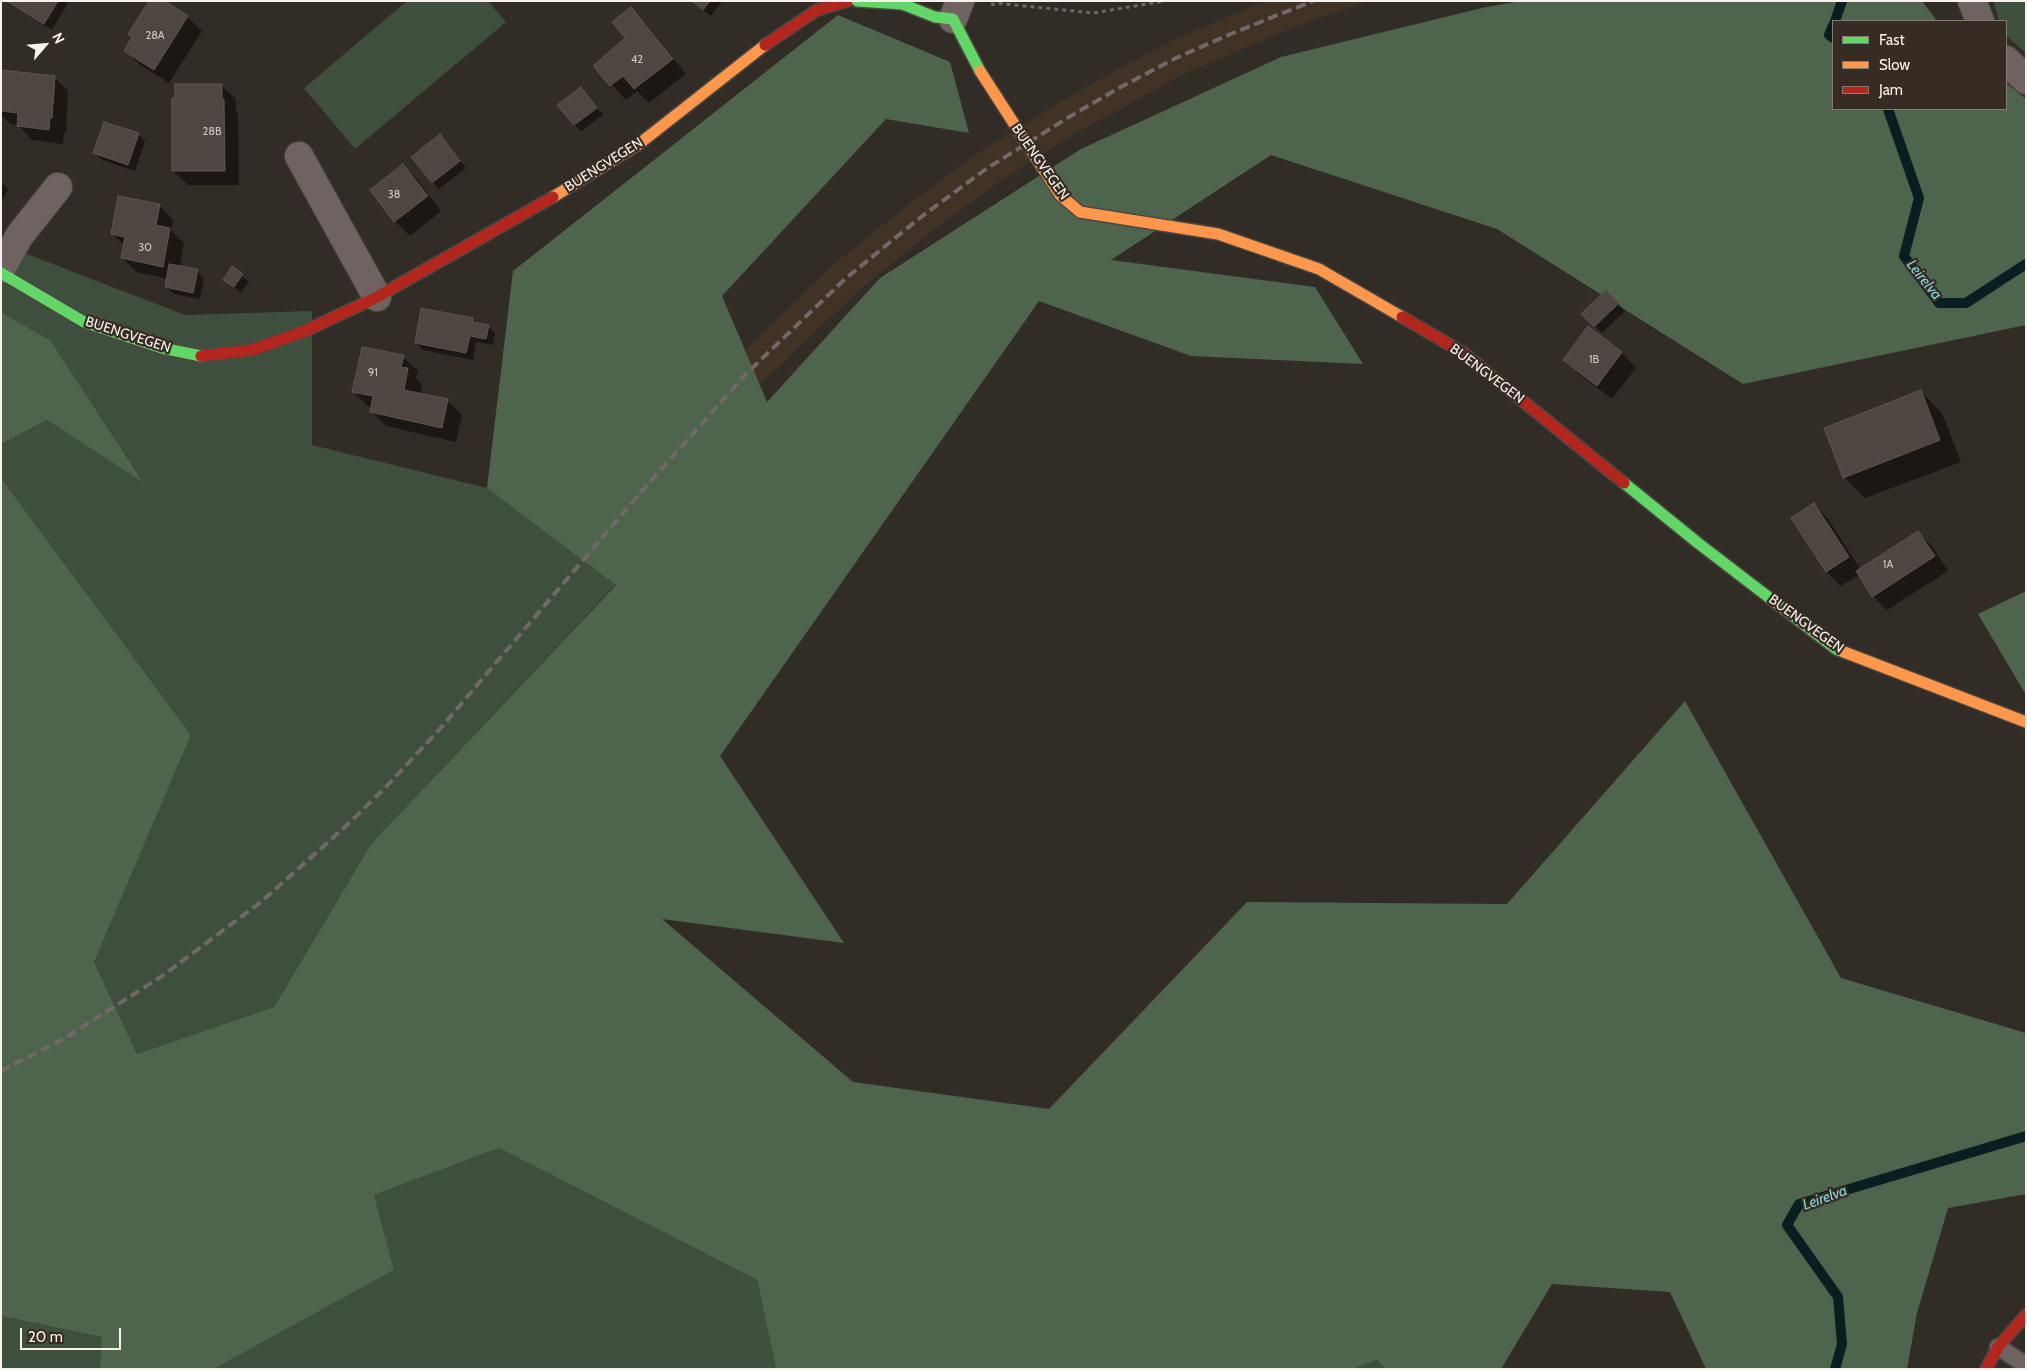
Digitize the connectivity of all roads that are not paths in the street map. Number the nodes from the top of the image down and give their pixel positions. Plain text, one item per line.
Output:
1 (847, 1) edge
2 (857, 1) edge
3 (1972, 1) edge
4 (810, 5) edge
5 (956, 10) edge
6 (1980, 20) edge
7 (2007, 61) edge
8 (2026, 80) edge
9 (299, 156) dead end
10 (58, 187) dead end
11 (1, 271) edge
12 (377, 297) junction
13 (2026, 722) edge
14 (2026, 1316) edge
15 (1998, 1347) junction
16 (2026, 1365) edge
17 (1986, 1369) edge

1 - 4 street, BUENGVEGEN
2 - 5 street
3 - 6 street
4 - 12 street, BUENGVEGEN
5 - 13 street, BUENGVEGEN, bridge
7 - 8 street
9 - 12 street
10 - 11 street, BUENGVEGEN
11 - 12 street, BUENGVEGEN
14 - 15 street
15 - 16 lane
15 - 17 street

